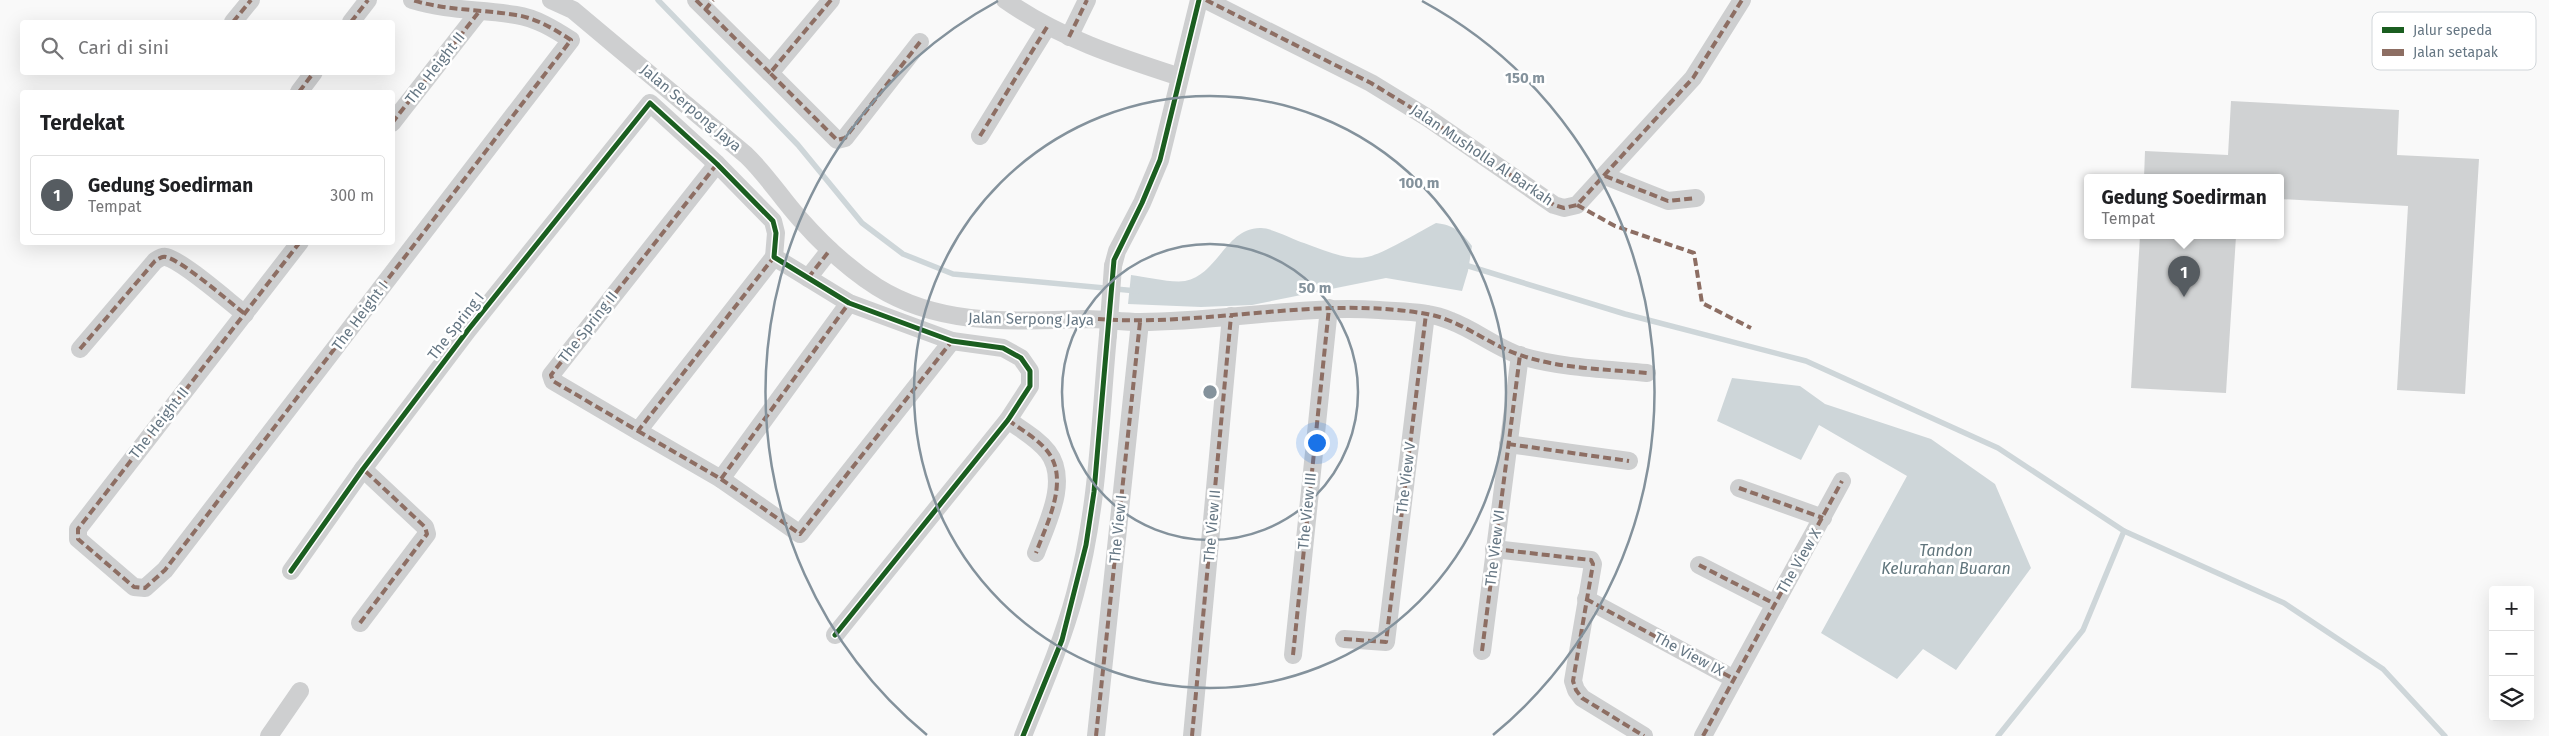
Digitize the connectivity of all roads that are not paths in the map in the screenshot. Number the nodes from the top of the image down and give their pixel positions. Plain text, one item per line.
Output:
1 (251, 0) edge
2 (368, 0) edge
3 (412, 0) edge
4 (552, 0) edge
5 (831, 0) edge
6 (1005, 0) edge
7 (1087, 0) edge
8 (1199, 0) edge
9 (1206, 0) edge
10 (1742, 0) edge
11 (705, 3) edge
12 (478, 12) junction
13 (236, 20) edge
14 (353, 20) edge
15 (1047, 27) junction
16 (1069, 37) junction
17 (920, 42) dead end
18 (770, 73) junction
19 (312, 75) edge
20 (1180, 77) junction
21 (300, 90) edge
22 (395, 119) edge
23 (980, 136) dead end
24 (717, 164) junction
25 (1605, 176) junction
26 (1696, 198) dead end
27 (298, 245) edge
28 (830, 250) junction
29 (774, 256) junction
30 (808, 278) junction
31 (849, 303) junction
32 (1329, 308) junction
33 (245, 314) junction
34 (1426, 314) junction
35 (1231, 316) junction
36 (1140, 322) junction
37 (952, 341) junction
38 (80, 349) dead end
39 (1520, 355) junction
40 (1647, 373) dead end
41 (1008, 420) junction
42 (638, 431) junction
43 (1508, 444) junction
44 (1629, 461) dead end
45 (364, 469) junction
46 (721, 479) junction
47 (1842, 481) dead end
48 (1739, 488) dead end
49 (1823, 518) junction
50 (1494, 549) junction
51 (1036, 554) dead end
52 (1699, 565) dead end
53 (291, 571) dead end
54 (145, 588) joint
55 (1586, 599) junction
56 (1775, 604) junction
57 (360, 623) dead end
58 (835, 635) dead end
59 (1344, 639) dead end
60 (1482, 651) dead end
61 (1293, 655) dead end
62 (1734, 679) junction
63 (300, 691) dead end
64 (269, 736) edge
65 (1023, 736) edge
66 (1096, 736) edge
67 (1192, 736) edge
68 (1644, 736) edge
69 (1704, 736) edge

1 - 13 street
2 - 14 street
3 - 12 street
4 - 28 street, Jalan Serpong Jaya
5 - 18 street
6 - 15 street
7 - 16 street
8 - 20 street
9 - 25 street, Jalan Musholla Al Barkah
10 - 25 street, Jalan Musholla Al Barkah
11 - 18 street
12 - 22 street, The Height II
12 - 54 street, The Height I
15 - 16 street
15 - 23 street
16 - 20 street
17 - 18 street
19 - 21 street
20 - 65 street, bridge
24 - 29 street
24 - 42 street, The Spring II
24 - 45 street, The Spring I
25 - 26 street
27 - 33 street, The Height II
28 - 30 street
28 - 36 street, Jalan Serpong Jaya
29 - 30 street
29 - 42 street
30 - 31 street
31 - 37 street
31 - 46 street
32 - 34 street, Jalan Serpong Jaya
32 - 35 street, Jalan Serpong Jaya
32 - 61 street, The View III
33 - 38 street
33 - 54 street, The Height II
34 - 39 street, Jalan Serpong Jaya
34 - 59 street, The View V
35 - 36 street, Jalan Serpong Jaya
35 - 67 street, The View II
36 - 66 street, The View I
37 - 41 street
37 - 46 street
39 - 40 street, Jalan Serpong Jaya
39 - 43 street, The View VI
41 - 51 street
41 - 58 street
42 - 46 street
43 - 44 street
43 - 50 street, The View VI
45 - 53 street, The Spring I
45 - 57 street
47 - 49 street, The View X
48 - 49 street, The View X
49 - 56 street, The View X
50 - 55 street
50 - 60 street, The View VI
52 - 56 street, The View X
55 - 62 street, The View IX
55 - 68 street
56 - 62 street, The View X
62 - 69 street, The View IX
63 - 64 street

